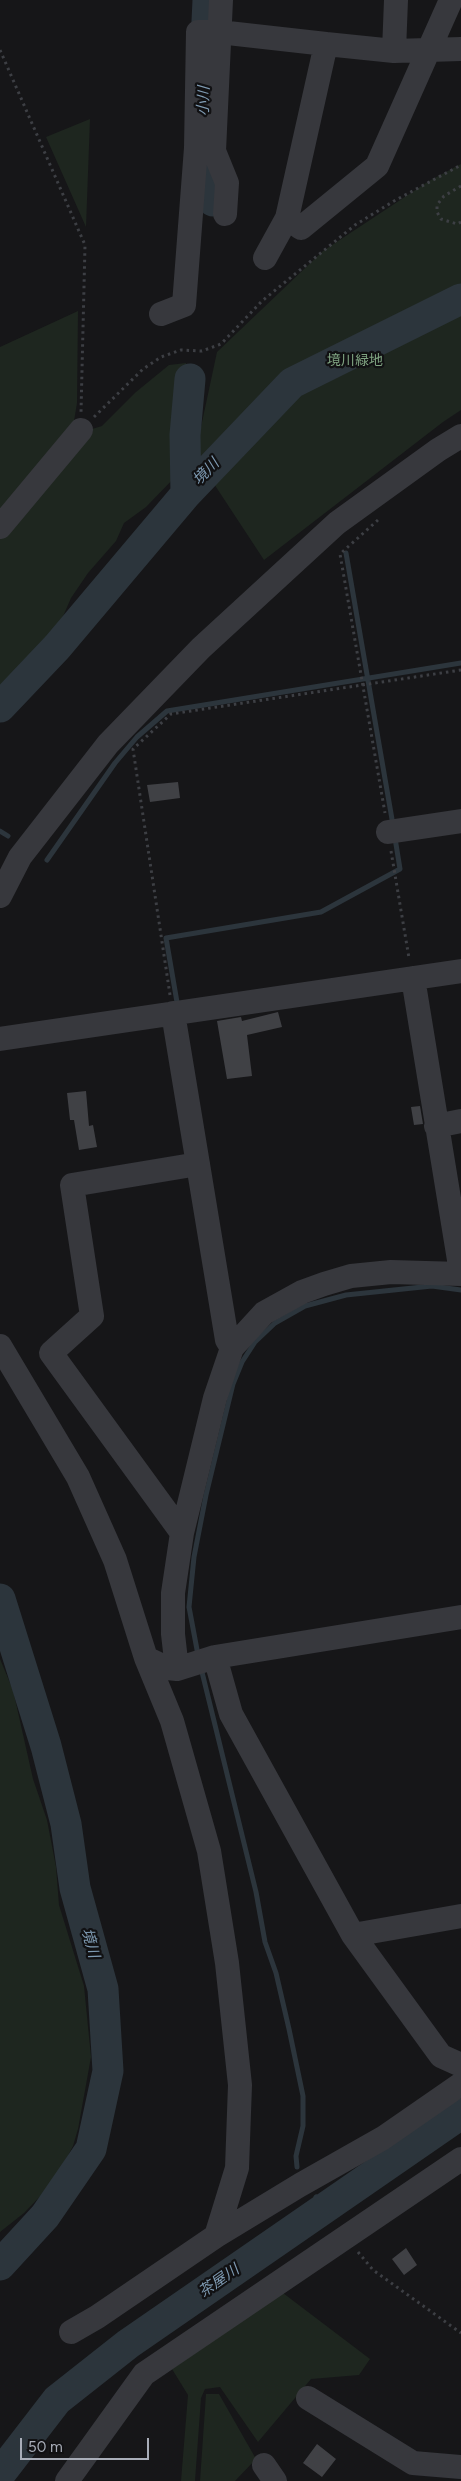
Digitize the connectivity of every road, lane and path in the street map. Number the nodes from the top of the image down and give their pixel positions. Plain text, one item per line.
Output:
1 (221, 0) edge
2 (396, 0) edge
3 (451, 0) edge
4 (219, 32) junction
5 (326, 44) junction
6 (461, 48) edge
7 (429, 49) junction
8 (0, 50) edge
9 (394, 51) junction
10 (461, 165) edge
11 (461, 186) edge
12 (225, 214) dead end
13 (287, 218) junction
14 (461, 222) edge
15 (265, 258) dead end
16 (161, 314) dead end
17 (81, 430) junction
18 (461, 436) edge
19 (384, 516) dead end
20 (0, 527) edge
21 (461, 670) edge
22 (364, 686) junction
23 (461, 820) edge
24 (388, 832) junction
25 (0, 896) edge
26 (461, 971) edge
27 (413, 978) junction
28 (173, 1013) junction
29 (0, 1039) edge
30 (461, 1122) edge
31 (436, 1126) junction
32 (198, 1164) junction
33 (461, 1273) edge
34 (0, 1346) edge
35 (232, 1348) junction
36 (182, 1533) junction
37 (461, 1617) edge
38 (146, 1658) junction
39 (215, 1658) junction
40 (176, 1669) junction
41 (461, 1916) edge
42 (353, 1935) junction
43 (461, 2065) edge
44 (461, 2084) edge
45 (461, 2159) edge
46 (216, 2236) junction
47 (344, 2237) junction
48 (71, 2332) dead end
49 (461, 2333) edge
50 (308, 2398) dead end
51 (461, 2467) edge
52 (67, 2481) edge

1 - 4 street
2 - 9 street
3 - 7 street
4 - 5 street
4 - 12 street
4 - 16 street
5 - 9 street
5 - 13 street
6 - 7 street
7 - 9 street
7 - 13 street
8 - 17 path
10 - 17 path
11 - 14 path
13 - 15 street
17 - 20 street
18 - 25 street
19 - 22 path
21 - 22 path
22 - 24 path
22 - 28 path
23 - 24 street
24 - 27 path
26 - 27 street
27 - 28 street
27 - 31 street
28 - 29 street
28 - 32 street
30 - 31 street
31 - 33 street
32 - 35 street
32 - 36 street
33 - 35 street
34 - 38 street
35 - 36 street
36 - 40 street
37 - 39 street
38 - 40 street
38 - 46 street
39 - 40 street
39 - 42 street
41 - 42 street
42 - 43 street
44 - 46 street
45 - 47 street
46 - 48 street
47 - 49 path
47 - 52 street
50 - 51 street

